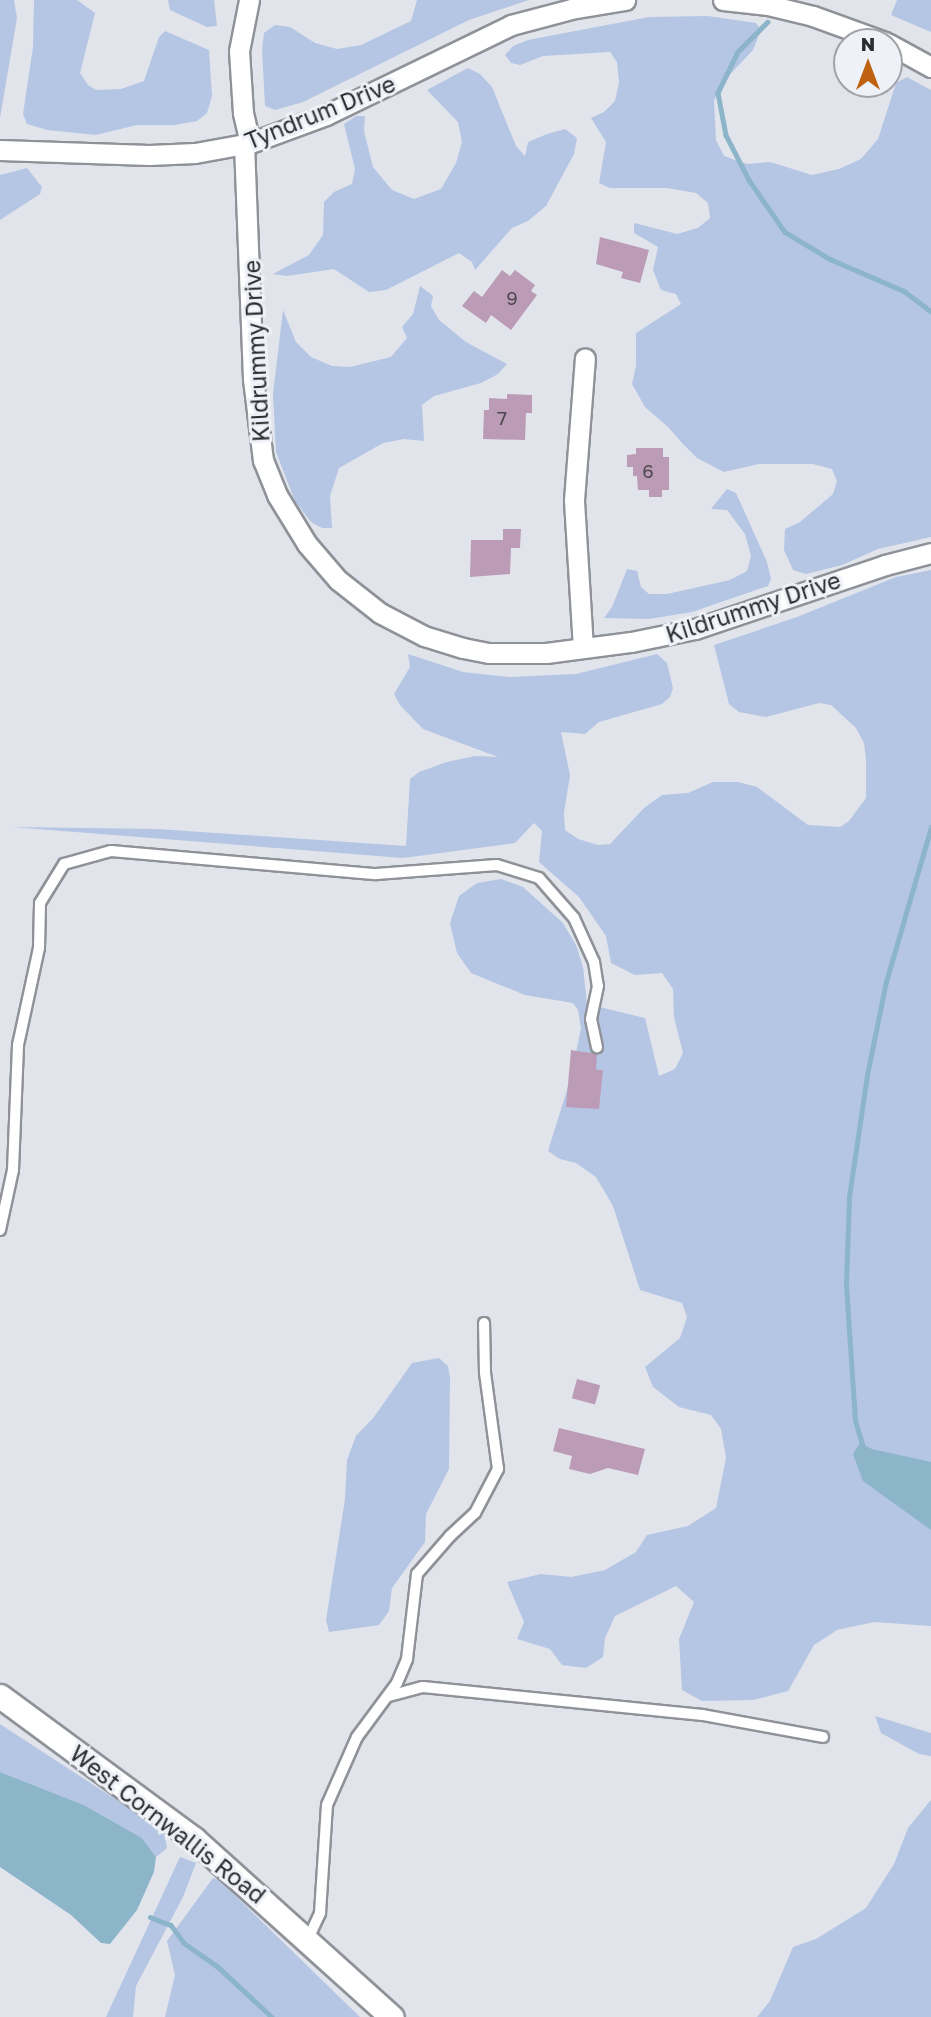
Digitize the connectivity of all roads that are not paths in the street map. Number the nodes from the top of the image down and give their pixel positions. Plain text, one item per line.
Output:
1 (249, 0) edge
2 (625, 0) edge
3 (723, 0) edge
4 (846, 28) edge
5 (903, 52) edge
6 (931, 67) edge
7 (247, 144) junction
8 (0, 150) edge
9 (585, 358) dead end
10 (931, 553) edge
11 (583, 648) junction
12 (597, 1047) dead end
13 (0, 1230) edge
14 (484, 1323) dead end
15 (0, 1696) edge
16 (389, 1696) junction
17 (823, 1737) dead end
18 (308, 1940) junction
19 (391, 2017) edge

1 - 7 street, Kildrummy Drive
2 - 7 street, Tyndrum Drive
3 - 4 street
5 - 6 street
7 - 8 street, Tyndrum Drive
7 - 11 street, Kildrummy Drive
9 - 11 street
10 - 11 street, Kildrummy Drive
12 - 13 lane
14 - 16 lane
15 - 18 street, West Cornwallis Road
16 - 17 lane
16 - 18 lane
18 - 19 street, West Cornwallis Road

